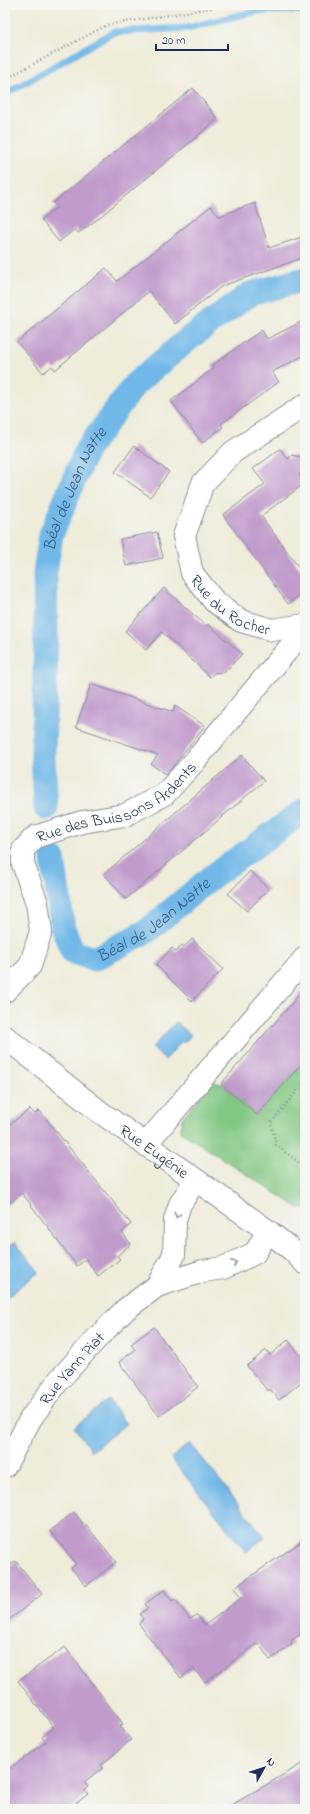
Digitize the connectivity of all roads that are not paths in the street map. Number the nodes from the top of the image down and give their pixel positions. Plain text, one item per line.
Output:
1 (305, 405) edge
2 (305, 625) edge
3 (305, 629) edge
4 (305, 958) edge
5 (5, 991) edge
6 (5, 1037) edge
7 (145, 1145) junction
8 (194, 1181) junction
9 (268, 1231) junction
10 (174, 1243) junction
11 (305, 1263) edge
12 (203, 1271) junction
13 (157, 1286) junction
14 (5, 1466) edge

1 - 2 street, Rue du Rocher
3 - 5 street, Rue des Buissons Ardents
4 - 7 street
6 - 7 street, Rue Eugénie
7 - 8 street, Rue Eugénie
8 - 9 street, Rue Eugénie
8 -> 10 street, Rue Yann Piat
9 - 11 street, Rue Eugénie
12 -> 9 street, Rue Yann Piat
10 - 12 street
10 - 13 street, Rue Yann Piat
12 - 13 street, Rue Yann Piat
13 - 14 street, Rue Yann Piat

